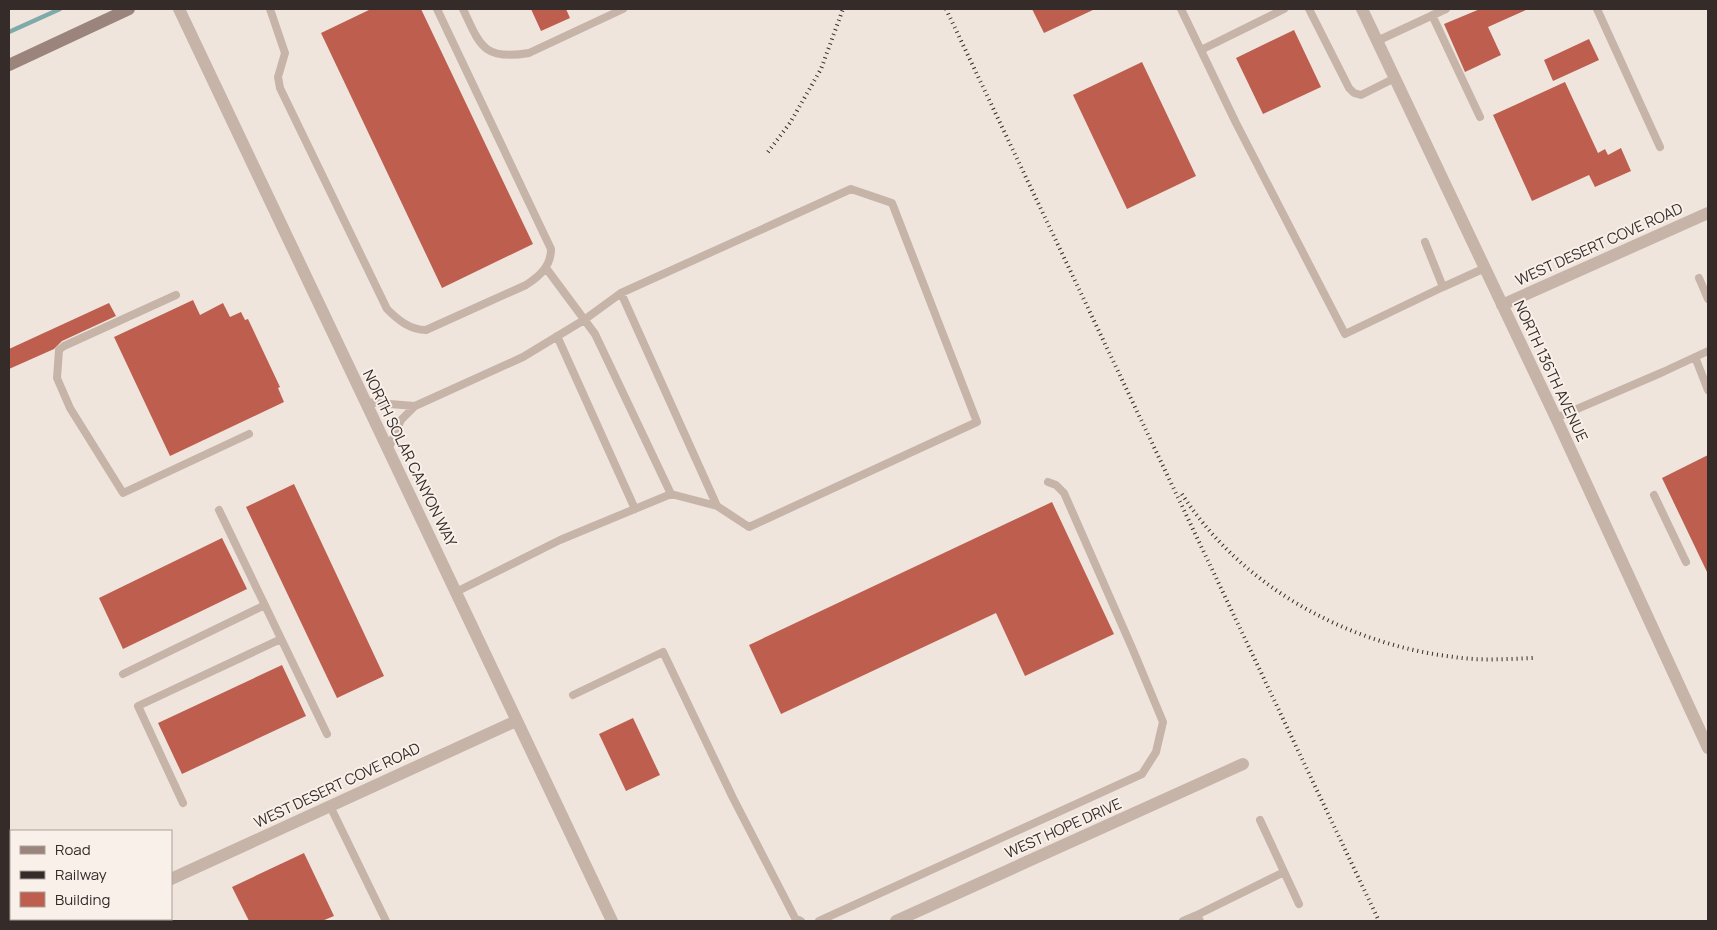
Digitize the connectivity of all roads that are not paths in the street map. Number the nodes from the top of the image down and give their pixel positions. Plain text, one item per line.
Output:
1 (129, 9) edge
2 (179, 9) edge
3 (270, 9) edge
4 (437, 9) edge
5 (463, 9) edge
6 (623, 9) edge
7 (1181, 9) edge
8 (1284, 9) edge
9 (1309, 9) edge
10 (1362, 9) edge
11 (1446, 9) edge
12 (1596, 9) edge
13 (1432, 15) junction
14 (1377, 41) junction
15 (1201, 50) junction
16 (9, 65) edge
17 (1394, 78) junction
18 (1480, 117) dead end
19 (1660, 147) dead end
20 (1708, 213) edge
21 (1424, 242) dead end
22 (546, 268) junction
23 (1485, 268) junction
24 (1699, 278) dead end
25 (1443, 287) junction
26 (621, 293) junction
27 (176, 295) dead end
28 (1708, 299) edge
29 (1502, 305) junction
30 (584, 320) junction
31 (557, 336) junction
32 (1708, 351) edge
33 (1695, 357) junction
34 (1708, 390) edge
35 (365, 402) junction
36 (414, 406) junction
37 (1556, 418) junction
38 (249, 434) dead end
39 (388, 450) junction
40 (1048, 482) dead end
41 (671, 494) junction
42 (1654, 495) dead end
43 (718, 506) junction
44 (636, 509) junction
45 (218, 510) dead end
46 (1686, 562) dead end
47 (456, 592) junction
48 (265, 605) junction
49 (281, 639) junction
50 (123, 674) dead end
51 (573, 695) dead end
52 (516, 720) junction
53 (327, 734) dead end
54 (1708, 748) edge
55 (1243, 764) dead end
56 (184, 803) dead end
57 (330, 806) junction
58 (1260, 820) dead end
59 (1284, 872) junction
60 (172, 879) edge
61 (1299, 904) dead end
62 (1199, 918) edge
63 (795, 920) edge
64 (386, 921) edge
65 (612, 921) edge
66 (819, 921) edge
67 (896, 921) edge
68 (1184, 921) edge

1 - 16 main road
2 - 35 street, NORTH SOLAR CANYON WAY
3 - 22 lane
4 - 22 lane
5 - 6 lane
7 - 15 lane
8 - 15 lane
9 - 17 lane
10 - 14 street, NORTH 136TH AVENUE
11 - 13 lane
12 - 19 lane
13 - 14 lane
13 - 18 lane
14 - 17 street, NORTH 136TH AVENUE
15 - 25 lane
17 - 23 street, NORTH 136TH AVENUE
20 - 29 street, WEST DESERT COVE ROAD
21 - 25 lane
22 - 30 lane
23 - 25 lane
23 - 29 street, NORTH 136TH AVENUE
24 - 28 lane
26 - 30 lane
26 - 43 lane
26 - 43 lane
27 - 38 lane
29 - 37 street, NORTH 136TH AVENUE
30 - 31 lane
30 - 41 lane
31 - 36 lane
31 - 44 lane
32 - 33 lane
33 - 34 lane
33 - 37 lane
35 - 36 lane
35 - 39 street, NORTH SOLAR CANYON WAY
36 - 39 lane
37 - 54 street, NORTH 136TH AVENUE
39 - 47 street, NORTH SOLAR CANYON WAY
40 - 66 lane
41 - 43 lane
41 - 44 lane
42 - 46 lane
44 - 47 lane
45 - 48 lane
47 - 52 street, NORTH SOLAR CANYON WAY
48 - 49 lane
48 - 50 lane
49 - 53 lane
49 - 56 lane
51 - 63 lane
52 - 57 street, WEST DESERT COVE ROAD
52 - 65 street, NORTH SOLAR CANYON WAY
55 - 67 street, WEST HOPE DRIVE
57 - 60 street, WEST DESERT COVE ROAD
57 - 64 lane
58 - 59 lane
59 - 61 lane
59 - 62 lane
62 - 68 lane

